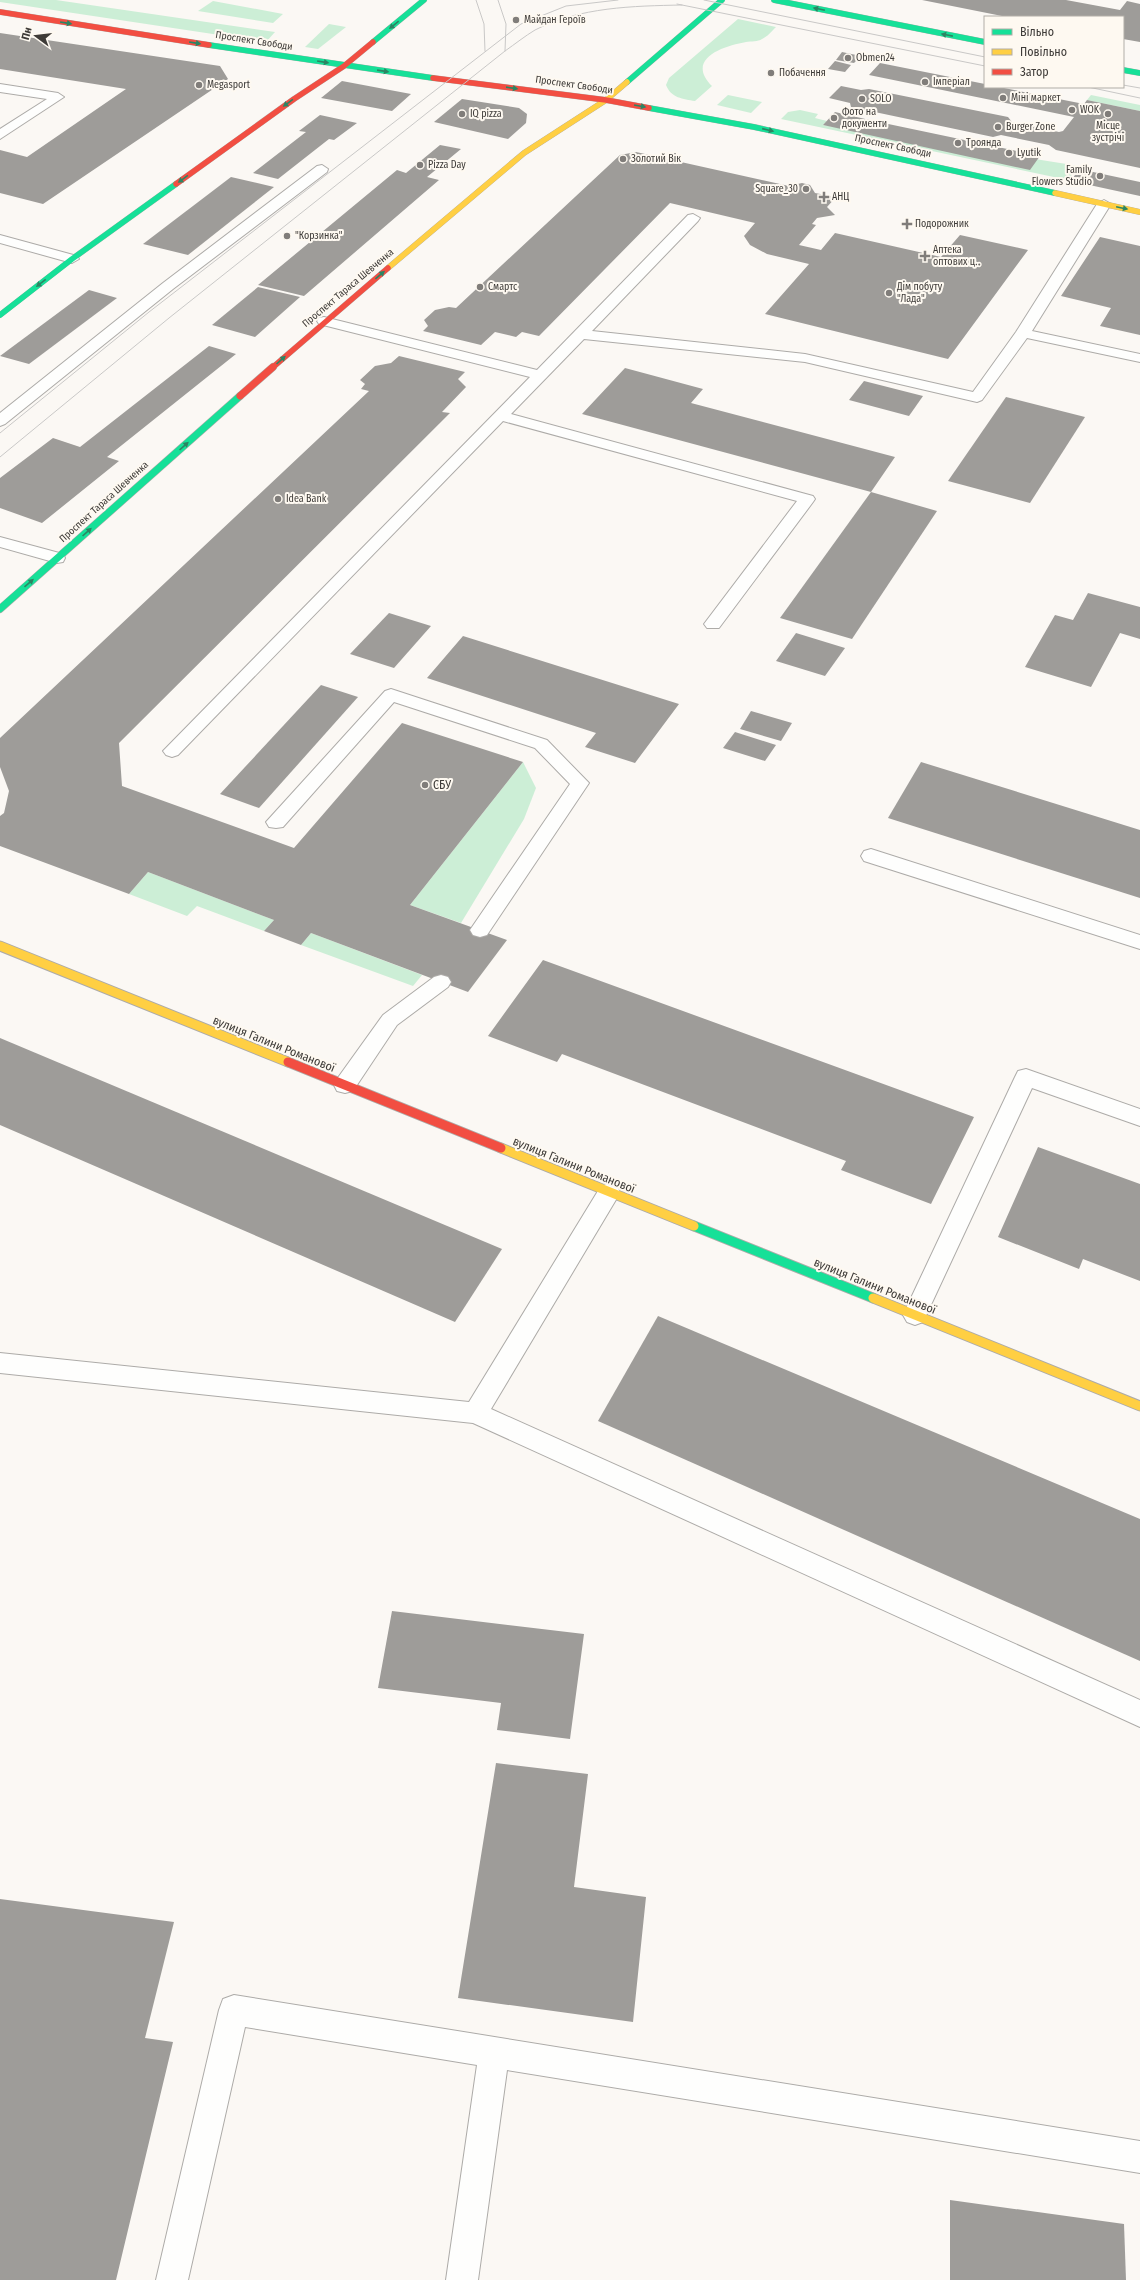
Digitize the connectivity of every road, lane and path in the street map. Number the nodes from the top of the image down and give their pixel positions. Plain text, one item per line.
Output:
1 (424, 0) edge
2 (722, 0) edge
3 (774, 0) edge
4 (0, 12) edge
5 (984, 42) edge
6 (344, 66) junction
7 (1124, 70) edge
8 (1140, 73) edge
9 (0, 88) edge
10 (606, 100) junction
11 (0, 135) edge
12 (322, 169) dead end
13 (1104, 204) junction
14 (1140, 212) edge
15 (693, 218) dead end
16 (0, 239) edge
17 (72, 259) junction
18 (0, 315) edge
19 (324, 321) junction
20 (1023, 332) junction
21 (581, 334) junction
22 (1140, 358) edge
23 (540, 374) junction
24 (501, 416) junction
25 (0, 421) edge
26 (0, 542) edge
27 (57, 558) junction
28 (0, 609) edge
29 (713, 624) dead end
30 (172, 751) dead end
31 (276, 822) dead end
32 (871, 856) dead end
33 (480, 930) dead end
34 (1140, 942) edge
35 (0, 946) edge
36 (441, 982) dead end
37 (345, 1085) junction
38 (1140, 1118) edge
39 (609, 1192) junction
40 (915, 1315) junction
41 (0, 1364) edge
42 (1140, 1406) edge
43 (475, 1413) junction
44 (1140, 1714) edge
45 (494, 2052) junction
46 (1140, 2157) edge
47 (172, 2280) edge
48 (462, 2280) edge

1 -> 6 main road
2 - 10 main road, Проспект Тараса Шевченка
5 -> 3 main road
4 -> 6 main road, Проспект Свободи
6 -> 10 main road, Проспект Свободи
6 -> 17 main road
7 - 8 main road
9 - 11 street
10 -> 13 main road, Проспект Свободи
19 -> 10 main road, Проспект Тараса Шевченка
12 - 25 street
13 -> 14 main road, Проспект Свободи
13 - 20 street
15 - 21 street
16 - 17 street
17 -> 18 main road
19 - 23 street
27 -> 19 main road, Проспект Тараса Шевченка
20 - 21 street
20 - 22 street
21 - 23 street
23 - 24 street
24 - 29 street
24 - 30 street
26 - 27 street
28 -> 27 main road, Проспект Тараса Шевченка
31 - 33 street
32 - 34 street
35 - 37 main road, вулиця Галини Романової
36 - 37 street
37 - 39 main road, вулиця Галини Романової
38 - 40 street
39 - 40 main road, вулиця Галини Романової
39 - 43 street
40 - 42 main road, вулиця Галини Романової
41 - 43 street
43 - 44 street
45 - 46 street
45 - 47 street
45 - 48 street

